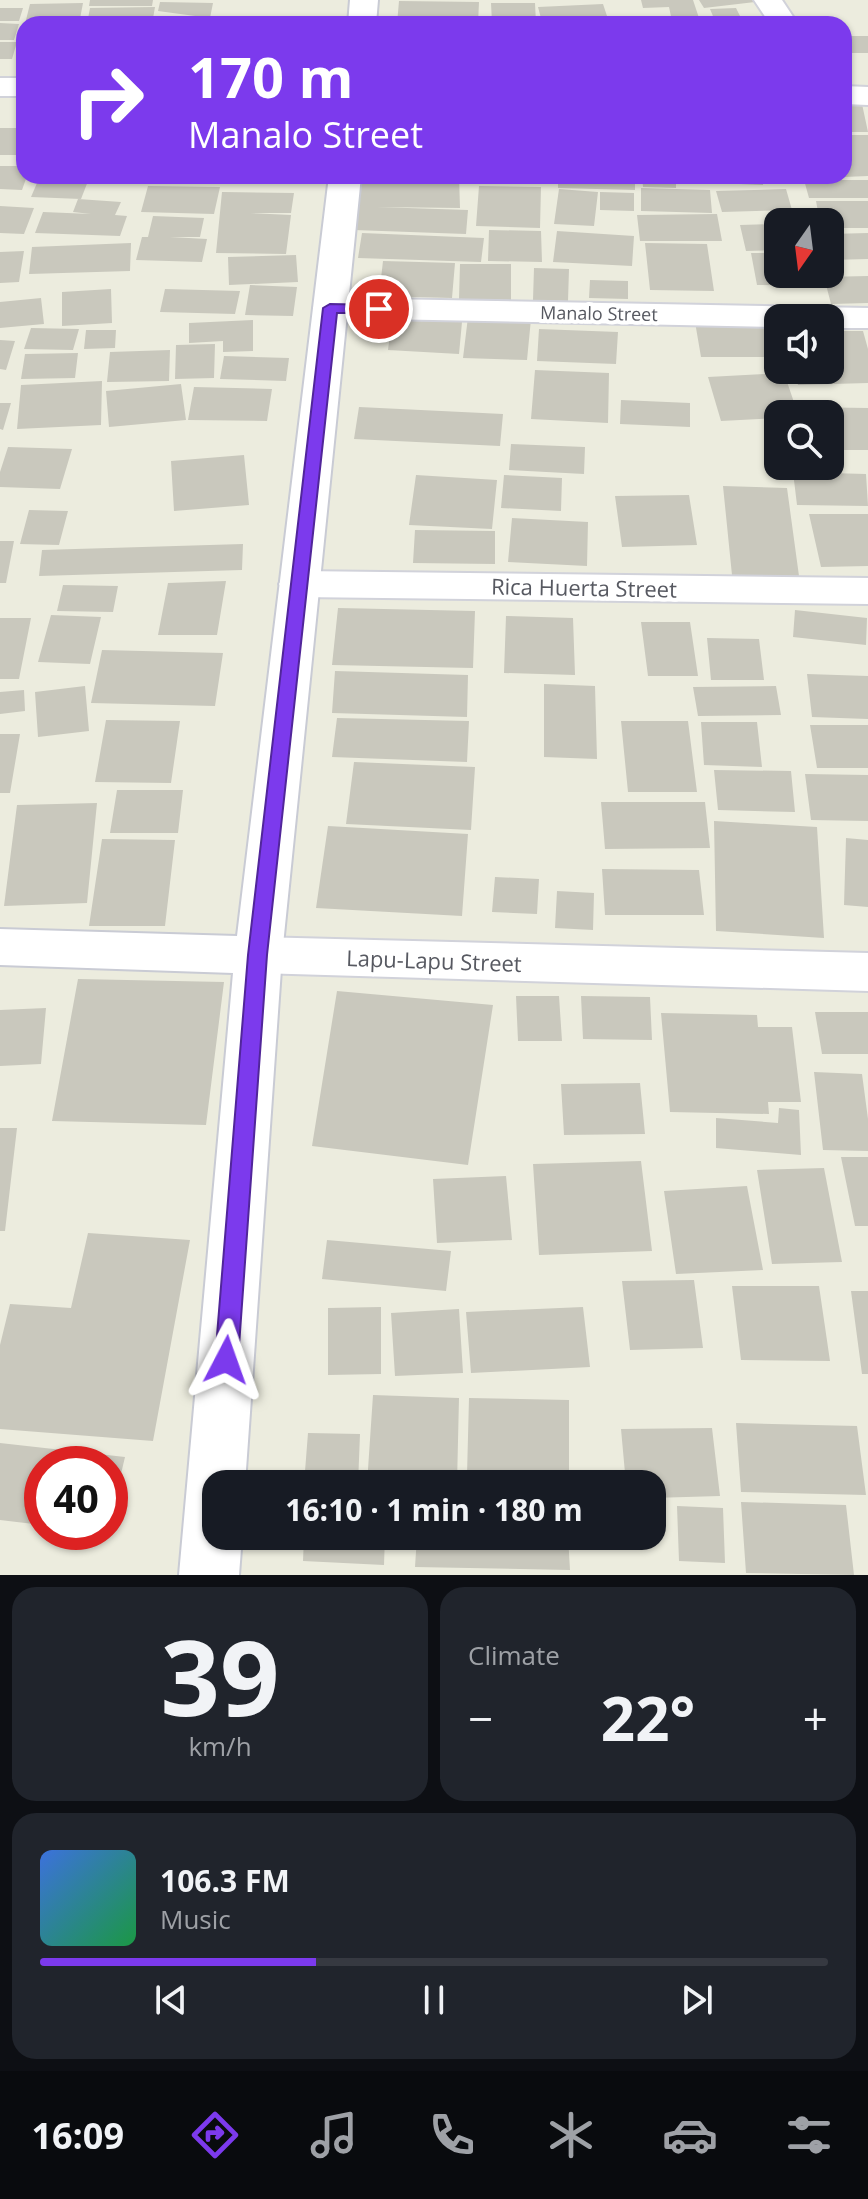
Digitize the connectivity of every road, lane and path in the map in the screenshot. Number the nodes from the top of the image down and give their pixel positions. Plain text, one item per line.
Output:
1 (344, 184) edge
2 (330, 308) junction
3 (868, 318) edge
4 (299, 584) junction
5 (868, 591) edge
6 (0, 947) edge
7 (258, 955) junction
8 (868, 972) edge
9 (217, 1470) edge
10 (211, 1550) edge
11 (209, 1575) edge

1 - 2 street
2 - 3 street, Manalo Street
2 - 4 street
4 - 5 street, Rica Huerta Street
4 - 7 street
6 - 7 street, Lapu-Lapu Street
7 - 8 street, Lapu-Lapu Street
7 - 9 street
10 - 11 street

